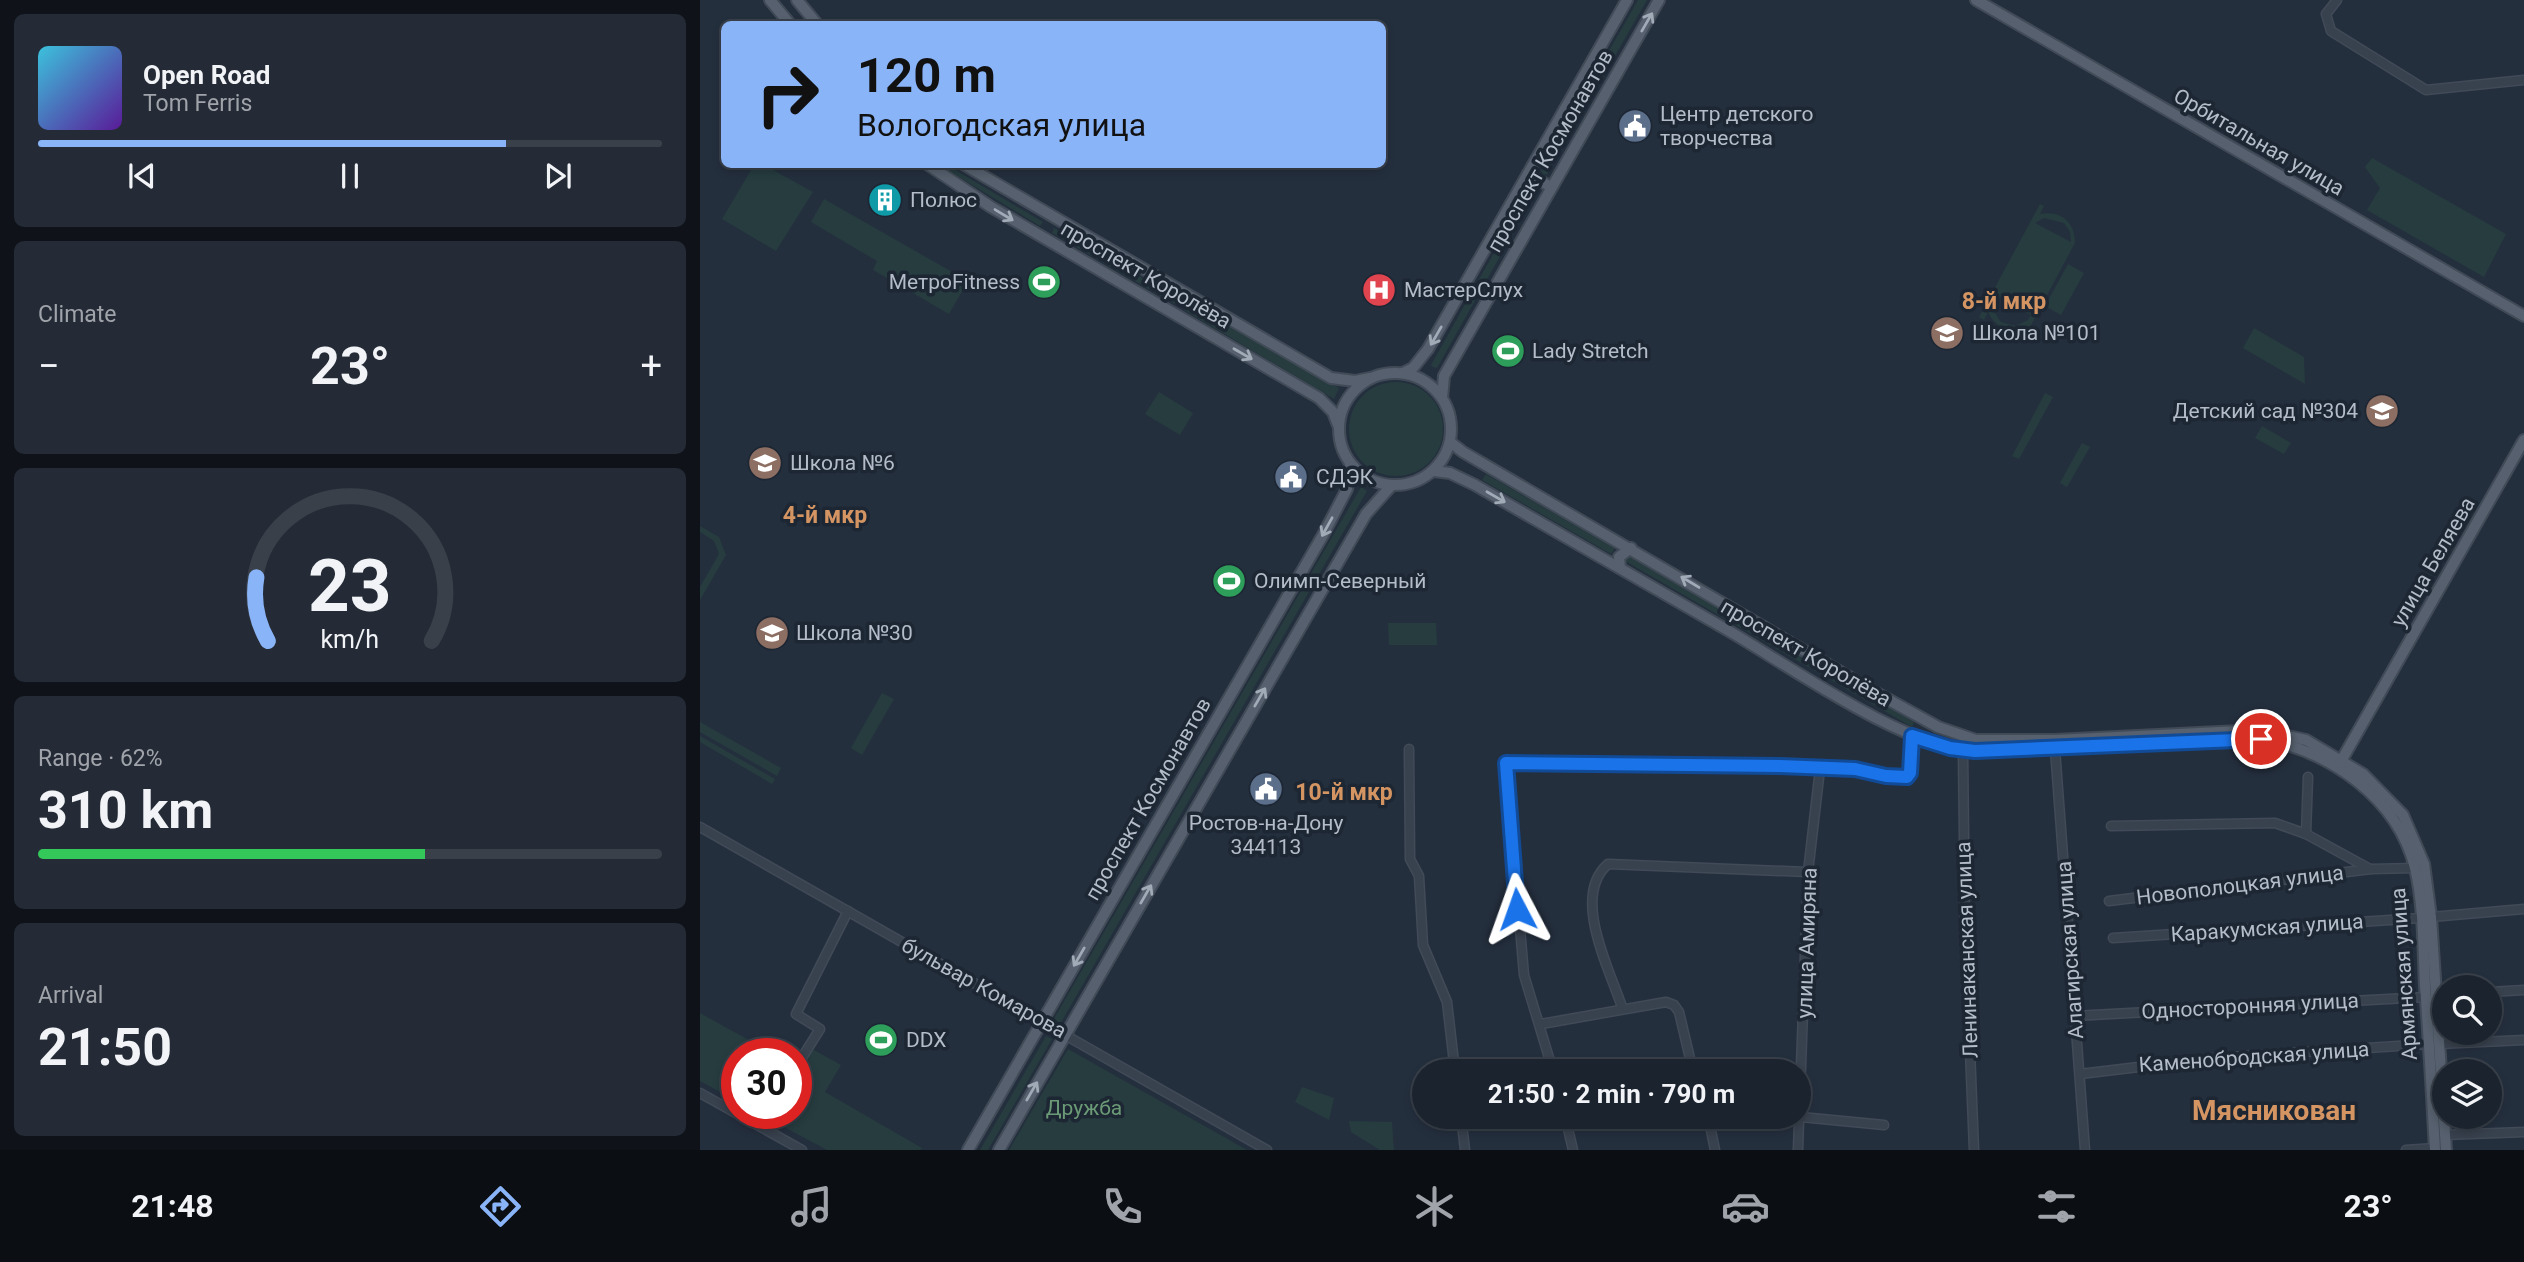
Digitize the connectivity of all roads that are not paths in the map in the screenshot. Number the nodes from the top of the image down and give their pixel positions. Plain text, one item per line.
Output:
1 (770, 0) edge
2 (797, 0) edge
3 (1627, 0) edge
4 (1659, 0) edge
5 (1976, 0) edge
6 (2337, 0) edge
7 (788, 21) edge
8 (814, 21) edge
9 (2524, 80) edge
10 (932, 168) edge
11 (970, 168) edge
12 (1528, 174) junction
13 (1551, 187) junction
14 (1060, 222) junction
15 (1049, 242) junction
16 (1181, 293) junction
17 (1170, 312) junction
18 (2524, 316) edge
19 (1403, 373) junction
20 (1370, 378) junction
21 (1442, 398) junction
22 (1338, 425) junction
23 (2524, 440) edge
24 (1450, 442) junction
25 (1350, 463) junction
26 (1434, 471) junction
27 (1391, 486) junction
28 (1631, 548) junction
29 (1620, 568) junction
30 (1919, 718) junction
31 (1912, 736) junction
32 (1409, 749) dead end
33 (2055, 749) junction
34 (1963, 751) junction
35 (2340, 763) junction
36 (1820, 769) junction
37 (2308, 777) dead end
38 (2384, 800) junction
39 (700, 827) edge
40 (2111, 827) dead end
41 (2306, 834) junction
42 (2415, 868) junction
43 (2371, 869) junction
44 (1808, 873) junction
45 (2109, 901) dead end
46 (2524, 909) edge
47 (848, 911) junction
48 (2426, 918) junction
49 (2113, 938) dead end
50 (2433, 975) edge
51 (2524, 990) edge
52 (2502, 991) edge
53 (2432, 996) edge
54 (1622, 1007) junction
55 (2074, 1016) junction
56 (1041, 1022) junction
57 (1541, 1024) junction
58 (1065, 1034) junction
59 (2524, 1040) edge
60 (2502, 1041) edge
61 (812, 1042) edge
62 (2432, 1044) edge
63 (2434, 1045) edge
64 (2434, 1045) edge
65 (1454, 1059) edge
66 (1550, 1059) edge
67 (1690, 1059) edge
68 (1803, 1059) edge
69 (2080, 1074) junction
70 (700, 1093) edge
71 (721, 1105) edge
72 (1811, 1118) edge
73 (1884, 1125) dead end
74 (765, 1129) edge
75 (1463, 1129) edge
76 (1568, 1129) edge
77 (1710, 1129) edge
78 (1800, 1129) edge
79 (2524, 1132) edge
80 (2445, 1135) junction
81 (1712, 1149) edge
82 (2439, 1149) edge
83 (802, 1150) edge
84 (968, 1150) edge
85 (999, 1150) edge
86 (1267, 1150) edge
87 (1465, 1150) edge
88 (1573, 1150) edge
89 (1798, 1150) edge
90 (1975, 1150) edge
91 (2085, 1150) edge
92 (2406, 1150) edge

1 - 7 main road
2 - 8 main road
3 - 12 main road, проспект Космонавтов
13 -> 4 main road, проспект Космонавтов
5 - 18 main road, Орбитальная улица
6 - 9 street
10 -> 15 main road, проспект Королёва
11 - 14 main road, проспект Королёва
12 - 13 main road
12 -> 19 main road, проспект Космонавтов
13 - 21 main road, проспект Космонавтов
14 - 15 main road
14 - 16 main road, проспект Королёва
15 - 17 main road, проспект Королёва
16 - 17 main road
16 - 20 main road, проспект Королёва
17 -> 22 main road, проспект Королёва
19 - 20 main road
19 - 21 main road
20 - 22 main road
21 - 24 main road
22 - 25 main road
23 - 35 main road, улица Беляева
24 - 26 main road
24 - 28 main road, проспект Королёва
25 - 27 main road
25 -> 56 main road, проспект Космонавтов
26 - 27 main road
26 -> 29 main road, проспект Королёва
58 -> 27 main road
28 - 29 main road
30 -> 28 main road, проспект Королёва
29 - 31 main road, проспект Королёва
30 - 31 main road
30 - 35 main road, проспект Королёва
31 - 34 main road, проспект Королёва
31 - 36 street
32 - 65 street
33 - 34 main road, проспект Королёва
33 - 35 main road, проспект Королёва
33 - 55 street, Алагирская улица
34 - 90 street, Ленинаканская улица
35 - 38 main road, проспект Королёва
36 - 44 street, улица Амиряна
36 - 57 street
37 - 41 street
38 - 42 main road, Армянская улица
38 - 48 main road, Армянская улица
39 - 47 street, бульвар Комарова
40 - 41 street, Новополоцкая улица
41 - 43 street, Новополоцкая улица
42 - 43 street, Новополоцкая улица
42 - 48 main road, Армянская улица
43 - 45 street, Новополоцкая улица
44 - 54 street
44 - 68 street, улица Амиряна
46 - 48 street, Каракумская улица
47 - 56 street, бульвар Комарова
47 - 61 street
48 - 49 street, Каракумская улица
48 - 50 main road, Армянская улица
51 - 52 street
53 - 55 street, Односторонняя улица
54 - 57 street
54 - 67 street
55 - 69 street, Алагирская улица
56 - 58 street, бульвар Комарова
56 - 84 main road, проспект Космонавтов
57 - 66 street
85 -> 58 main road
58 - 86 street, бульвар Комарова
59 - 60 street, Каменобродская улица
62 - 69 street, Каменобродская улица
63 - 80 main road, Армянская улица
64 - 82 main road, Армянская улица
69 - 91 street, Алагирская улица
70 - 71 street
72 - 73 street
74 - 83 street
75 - 87 street
76 - 88 street
77 - 81 street
78 - 89 street, улица Амиряна
79 - 80 street
80 - 82 main road, Армянская улица
82 - 92 street

